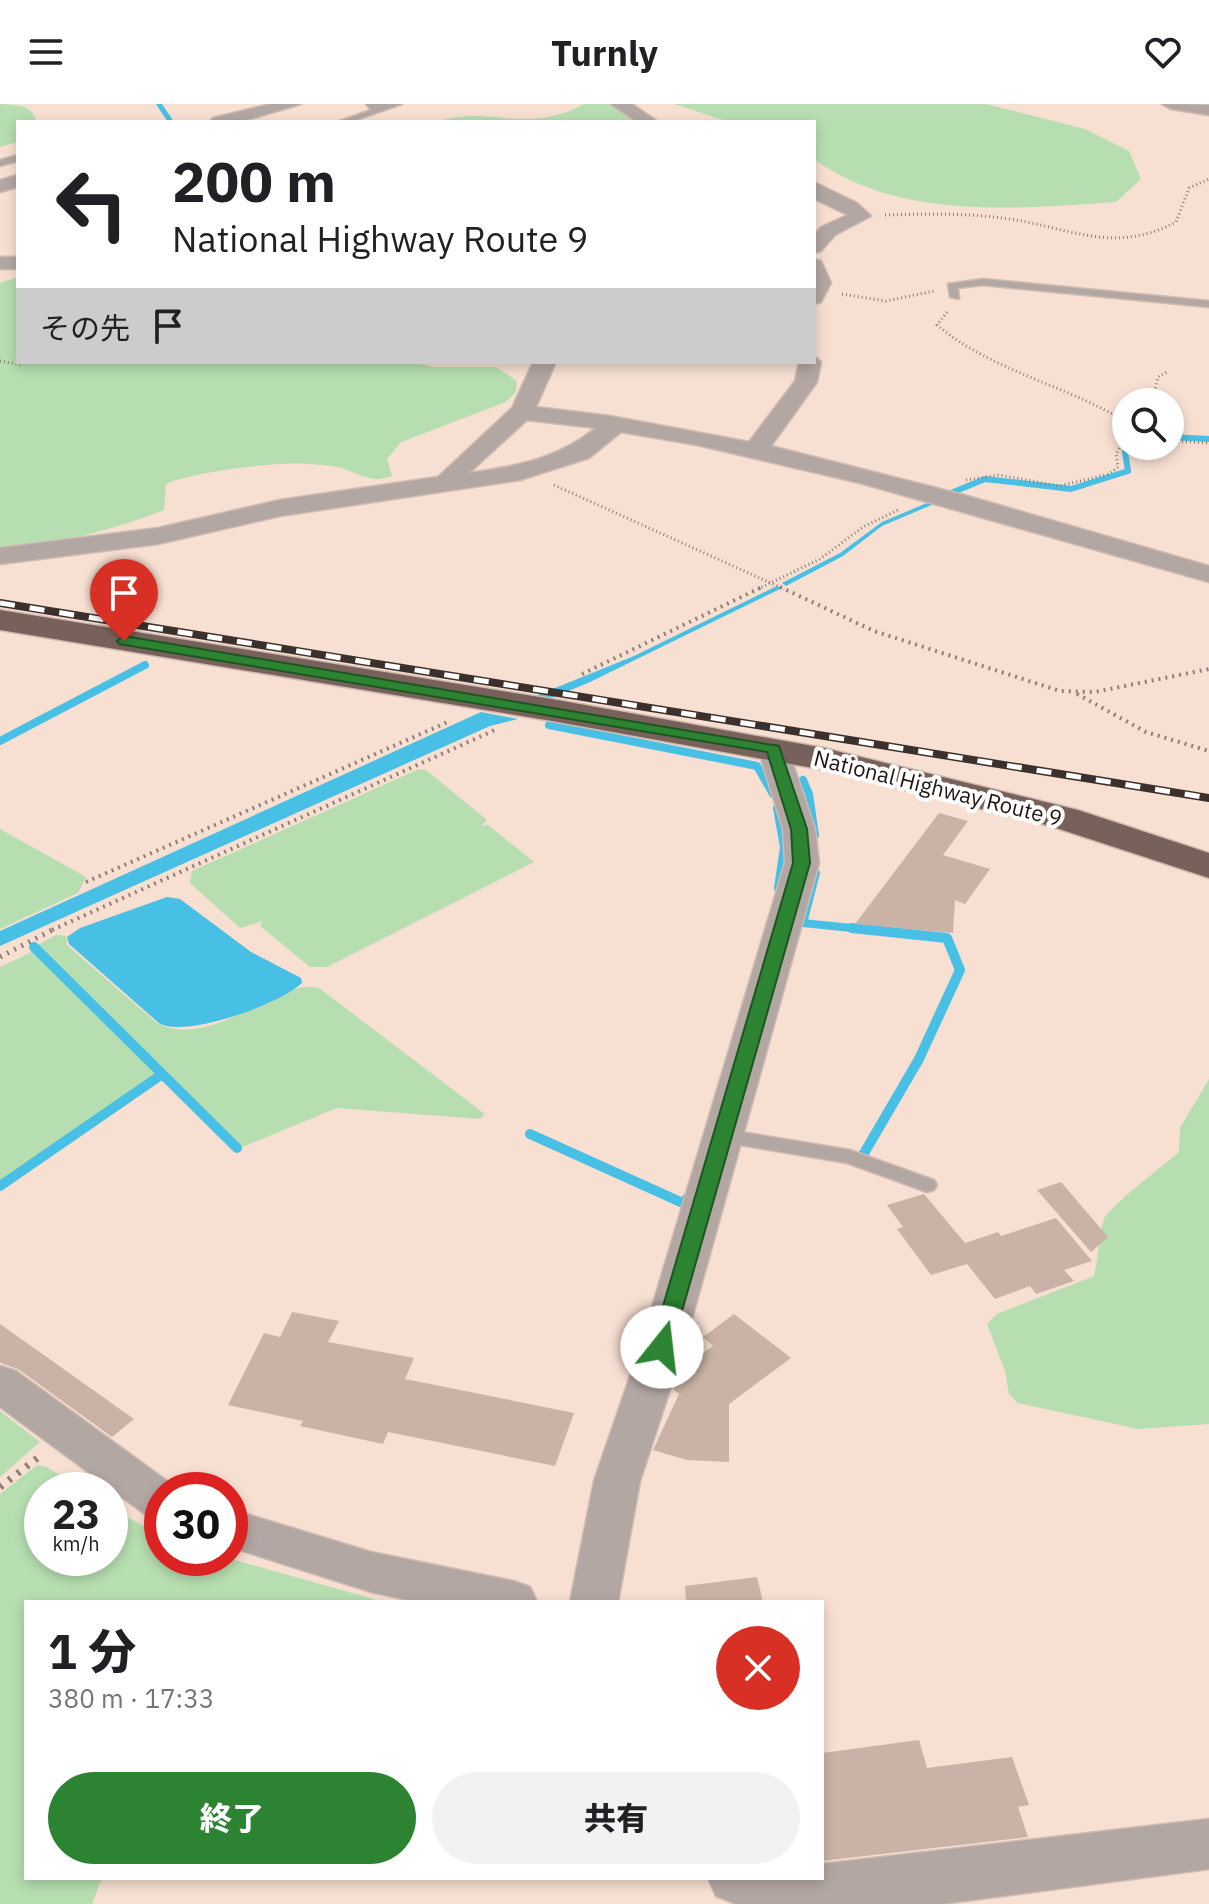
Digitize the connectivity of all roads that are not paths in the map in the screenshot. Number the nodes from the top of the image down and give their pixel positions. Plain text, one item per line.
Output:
1 (292, 104) edge
2 (398, 104) edge
3 (620, 104) edge
4 (1171, 104) edge
5 (373, 106) edge
6 (1209, 110) edge
7 (227, 120) edge
8 (345, 120) edge
9 (646, 120) edge
10 (816, 190) edge
11 (816, 245) edge
12 (953, 293) road end
13 (1209, 304) edge
14 (810, 364) edge
15 (535, 366) edge
16 (522, 412) junction
17 (616, 424) junction
18 (755, 451) junction
19 (446, 484) junction
20 (0, 556) edge
21 (1209, 574) edge
22 (0, 620) edge
23 (773, 749) junction
24 (1209, 866) edge
25 (723, 1136) junction
26 (927, 1185) dead end
27 (0, 1383) edge
28 (144, 1489) edge
29 (248, 1534) edge
30 (504, 1600) edge
31 (594, 1600) edge
32 (1209, 1844) edge
33 (740, 1880) edge
34 (784, 1897) edge

1 - 7 street
2 - 5 lane
3 - 9 street
4 - 6 street
5 - 8 lane
10 - 11 street
12 - 13 lane
14 - 18 street
15 - 16 street
16 - 17 street
16 - 19 street
17 - 18 street
17 - 19 street
18 - 21 street
19 - 20 street
22 - 23 highway, National Highway Route 9
23 - 24 highway, National Highway Route 9
23 - 25 street
25 - 26 lane
25 - 31 street
27 - 28 street
29 - 30 street
32 - 34 street
33 - 34 street

